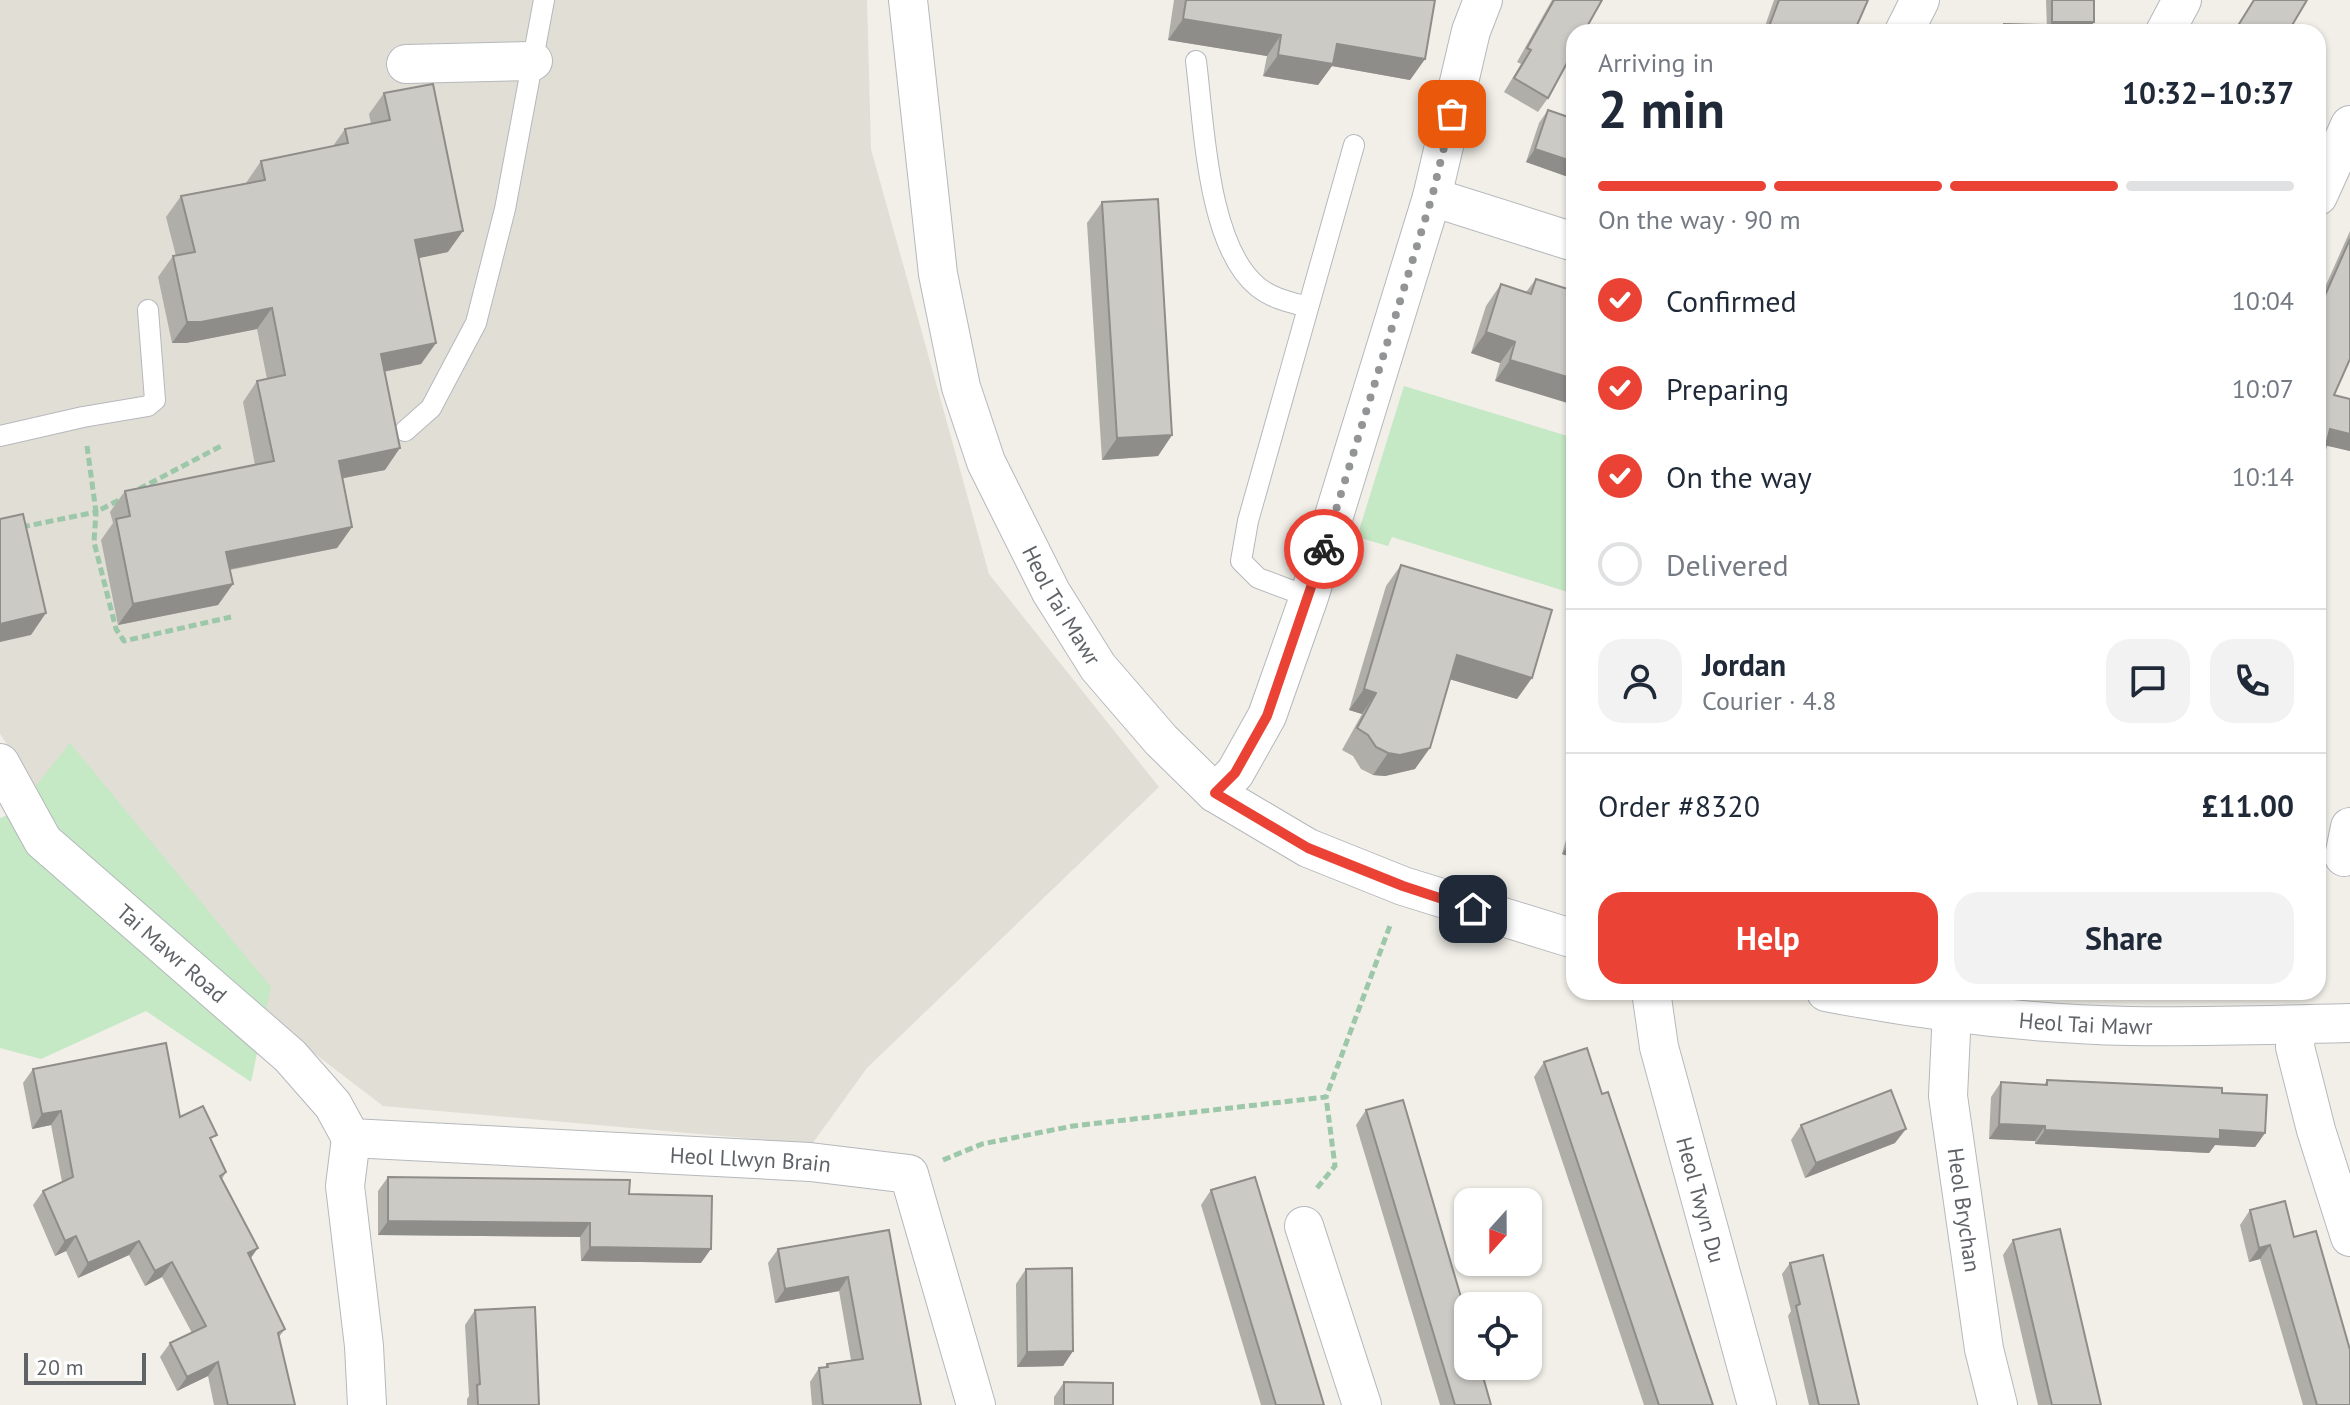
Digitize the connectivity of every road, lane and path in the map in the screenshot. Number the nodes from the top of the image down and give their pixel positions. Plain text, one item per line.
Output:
1 (544, 0) edge
2 (908, 0) edge
3 (1483, 0) edge
4 (1920, 0) edge
5 (2182, 0) edge
6 (1908, 24) edge
7 (2169, 24) edge
8 (533, 61) junction
9 (1196, 61) dead end
10 (406, 64) dead end
11 (2350, 125) edge
12 (1354, 145) dead end
13 (2326, 178) edge
14 (1432, 197) junction
15 (1566, 239) edge
16 (1308, 307) junction
17 (148, 310) dead end
18 (83, 417) junction
19 (405, 431) dead end
20 (0, 436) edge
21 (223, 445) dead end
22 (96, 512) junction
23 (14, 529) edge
24 (1309, 597) junction
25 (231, 617) dead end
26 (0, 763) edge
27 (1215, 793) junction
28 (1403, 886) junction
29 (1566, 937) edge
30 (1652, 1000) edge
31 (1895, 1000) edge
32 (2129, 1009) edge
33 (1952, 1011) junction
34 (2350, 1023) edge
35 (2297, 1025) junction
36 (1326, 1097) junction
37 (351, 1138) junction
38 (909, 1174) junction
39 (1304, 1226) joint
40 (2350, 1237) edge
41 (367, 1405) edge
42 (976, 1405) edge
43 (1362, 1405) edge
44 (1757, 1405) edge
45 (1998, 1405) edge

1 - 8 lane
2 - 27 street, Heol Tai Mawr
3 - 14 street
4 - 6 street
5 - 7 street
8 - 10 street
8 - 19 lane
9 - 16 lane
11 - 13 street
12 - 16 lane
14 - 15 street
14 - 24 street
16 - 24 lane
17 - 18 lane
18 - 20 lane
18 - 22 path
21 - 22 path
22 - 23 path
22 - 25 path
24 - 27 street
26 - 37 street, Tai Mawr Road
27 - 28 street, Heol Tai Mawr
28 - 29 street, Heol Tai Mawr
28 - 36 path
30 - 44 street, Heol Twyn Du
31 - 33 street, Heol Tai Mawr
32 - 33 street, Heol Tai Mawr
32 - 35 street, Heol Tai Mawr
33 - 45 street, Heol Brychan
34 - 35 street, Heol Tai Mawr
35 - 40 street
36 - 38 path
36 - 39 path
37 - 38 street, Heol Llwyn Brain
37 - 41 street
38 - 42 street
39 - 43 street

